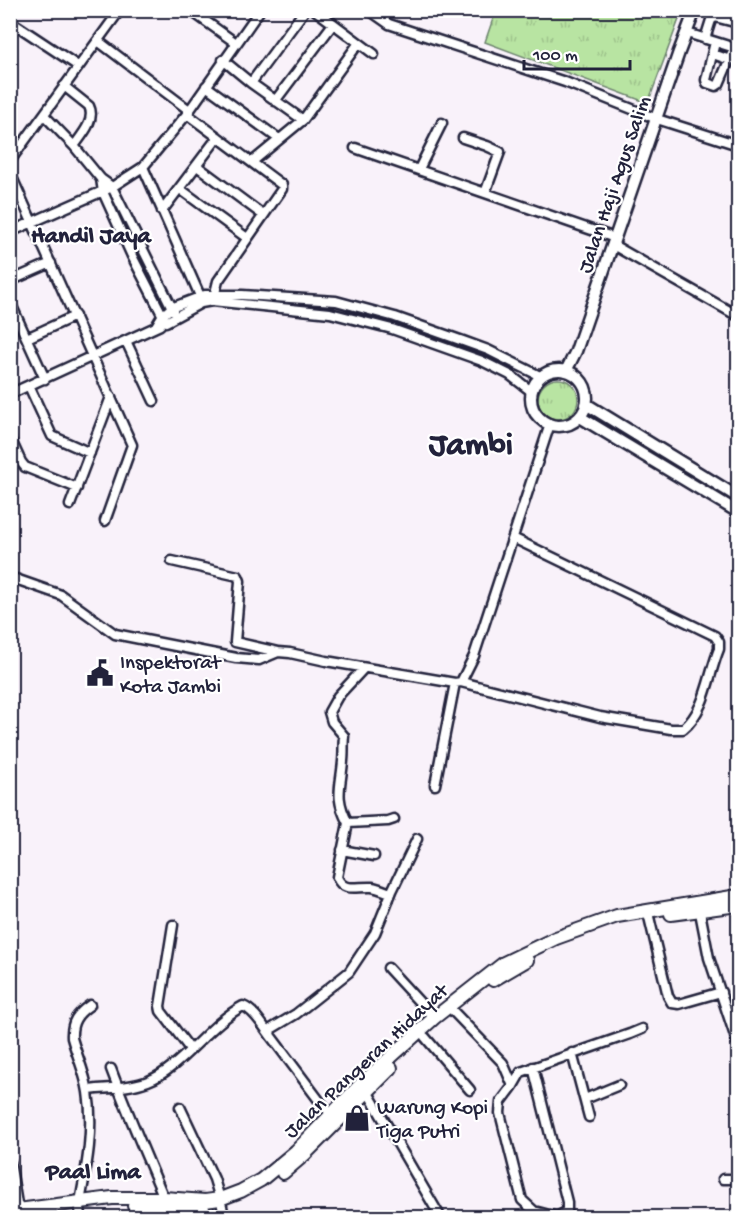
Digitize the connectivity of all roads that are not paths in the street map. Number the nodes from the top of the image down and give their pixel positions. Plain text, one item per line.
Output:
1 (120, 10) edge
2 (190, 10) edge
3 (260, 10) edge
4 (305, 10) edge
5 (315, 10) edge
6 (369, 10) edge
7 (695, 10) edge
8 (10, 21) edge
9 (738, 23) edge
10 (333, 24) junction
11 (687, 33) junction
12 (705, 39) junction
13 (98, 41) junction
14 (716, 42) junction
15 (236, 43) junction
16 (358, 44) junction
17 (736, 49) edge
18 (374, 54) dead end
19 (712, 54) junction
20 (223, 60) junction
21 (730, 60) junction
22 (78, 66) junction
23 (251, 83) junction
24 (64, 86) junction
25 (206, 86) junction
26 (275, 101) junction
27 (188, 112) junction
28 (44, 115) junction
29 (657, 119) junction
30 (303, 120) junction
31 (442, 123) dead end
32 (218, 137) junction
33 (463, 138) dead end
34 (279, 139) junction
35 (738, 145) edge
36 (74, 146) junction
37 (355, 148) dead end
38 (10, 161) edge
39 (252, 162) junction
40 (197, 166) junction
41 (143, 167) junction
42 (419, 169) junction
43 (10, 173) edge
44 (101, 179) junction
45 (112, 187) junction
46 (180, 189) junction
47 (103, 192) junction
48 (485, 193) junction
49 (162, 210) junction
50 (263, 215) junction
51 (33, 222) junction
52 (10, 232) edge
53 (247, 238) junction
54 (614, 242) junction
55 (142, 251) junction
56 (132, 256) junction
57 (51, 263) junction
58 (10, 281) edge
59 (200, 296) junction
60 (215, 297) junction
61 (236, 299) junction
62 (10, 302) edge
63 (173, 312) junction
64 (75, 316) junction
65 (738, 316) edge
66 (164, 319) junction
67 (27, 338) junction
68 (126, 341) junction
69 (93, 356) junction
70 (566, 370) junction
71 (540, 376) junction
72 (45, 379) junction
73 (29, 386) junction
74 (531, 391) junction
75 (11, 393) edge
76 (111, 397) junction
77 (154, 401) dead end
78 (586, 404) junction
79 (580, 417) junction
80 (550, 424) junction
81 (10, 438) edge
82 (90, 453) junction
83 (77, 488) junction
84 (738, 497) edge
85 (70, 505) dead end
86 (738, 512) edge
87 (105, 521) dead end
88 (513, 538) junction
89 (172, 561) dead end
90 (10, 577) edge
91 (278, 652) junction
92 (364, 668) junction
93 (458, 682) junction
94 (435, 785) dead end
95 (394, 819) dead end
96 (348, 823) junction
97 (417, 839) dead end
98 (342, 850) junction
99 (374, 856) dead end
100 (391, 893) junction
101 (738, 896) edge
102 (738, 905) edge
103 (699, 906) junction
104 (642, 916) junction
105 (173, 925) dead end
106 (388, 968) dead end
107 (721, 992) junction
108 (90, 1005) dead end
109 (451, 1009) junction
110 (434, 1018) junction
111 (642, 1029) dead end
112 (270, 1035) junction
113 (425, 1037) junction
114 (738, 1044) edge
115 (190, 1049) junction
116 (572, 1053) junction
117 (503, 1063) junction
118 (533, 1067) junction
119 (111, 1069) dead end
120 (521, 1072) junction
121 (619, 1084) dead end
122 (513, 1086) junction
123 (118, 1087) junction
124 (364, 1088) junction
125 (88, 1090) junction
126 (470, 1090) dead end
127 (585, 1099) junction
128 (180, 1107) dead end
129 (332, 1114) junction
130 (589, 1117) dead end
131 (10, 1162) edge
132 (723, 1179) dead end
133 (738, 1179) edge
134 (164, 1198) junction
135 (222, 1207) edge
136 (80, 1210) edge
137 (18, 1213) edge
138 (441, 1218) edge

1 - 13 street
2 - 15 street
3 - 15 street
4 - 23 street
5 - 10 street
6 - 29 street
7 - 11 main road, Jalan Haji Agus Salim
8 - 22 street
9 - 12 street
10 - 16 street
10 - 26 street
11 - 12 street
11 - 29 main road, Jalan Haji Agus Salim
12 - 14 street
13 - 22 street
13 - 27 street
14 - 17 street
14 - 19 street
15 - 20 street
16 - 18 street
16 - 30 street
17 - 21 street
19 - 21 street
19 - 21 street
20 - 23 street
20 - 25 street
22 - 24 street
23 - 26 street
24 - 28 street
24 - 36 street
25 - 27 street
25 - 34 street
26 - 30 street
27 - 32 street
27 - 41 street
28 - 36 street
28 - 38 street
29 - 35 street
29 - 54 main road, Jalan Haji Agus Salim
30 - 34 street
31 - 42 street
32 - 39 street
32 - 40 street
33 - 48 street
34 - 39 street
36 - 44 street
37 - 42 street
39 - 50 street
40 - 46 street
40 - 50 street
41 - 45 street
41 - 49 street
42 - 48 street
43 - 51 street
44 - 45 street
44 - 47 street
45 - 47 street
45 - 55 street
46 - 49 street
46 - 53 street
47 - 51 street
47 - 56 street
48 - 54 street
49 - 59 street
50 - 53 street
51 - 52 street
51 - 57 street
53 - 60 street
54 - 65 street
54 - 70 main road, Jalan Haji Agus Salim
55 - 56 street
55 - 63 street
56 - 66 street
57 - 58 street
57 - 64 street
59 - 60 street
59 - 63 street
60 - 61 street
60 - 63 street
61 - 71 street
61 - 74 street
62 - 67 street
63 - 66 street
64 - 67 street
64 - 69 street
66 - 68 street
67 - 72 street
68 - 69 street
68 - 77 street
69 - 72 street
69 - 76 street
70 - 71 main road
70 - 78 main road
71 - 74 main road
72 - 73 street
73 - 75 street
73 - 82 street
74 - 80 main road
76 - 82 street
76 - 87 street
78 - 79 main road
78 - 84 main road
79 - 80 main road
79 - 86 main road
80 - 88 street
81 - 83 street
82 - 83 street
83 - 85 street
88 - 93 street
88 - 93 street
89 - 91 street
90 - 91 street
91 - 92 street
92 - 93 street
92 - 96 street
93 - 94 street
95 - 96 street
96 - 98 street
97 - 100 street
98 - 99 street
98 - 100 street
100 - 112 street
101 - 103 highway, Jalan Pangeran Hidayat
102 - 103 highway, Jalan Pangeran Hidayat
103 - 104 highway, Jalan Pangeran Hidayat
103 - 107 street
104 - 107 street
104 - 109 highway, Jalan Pangeran Hidayat
105 - 115 street
106 - 110 street
107 - 114 street
108 - 125 street
109 - 110 highway, Jalan Pangeran Hidayat
109 - 113 highway, Jalan Pangeran Hidayat
109 - 117 street
110 - 124 highway, Jalan Pangeran Hidayat
111 - 116 street
112 - 115 street
112 - 129 street
113 - 124 highway, Jalan Pangeran Hidayat
113 - 126 street
115 - 123 street
116 - 118 street
116 - 127 street
117 - 120 street
117 - 122 street
118 - 120 street
118 - 122 street
119 - 123 street
120 - 122 street
121 - 127 street
123 - 125 street
123 - 134 street
124 - 129 highway, Jalan Pangeran Hidayat
124 - 135 highway, Jalan Pangeran Hidayat
124 - 138 street
125 - 136 street
127 - 130 street
128 - 135 street
129 - 135 highway, Jalan Pangeran Hidayat
131 - 137 street
132 - 133 street
134 - 135 highway, Jalan Pangeran Hidayat
134 - 136 highway, Jalan Pangeran Hidayat
135 - 136 highway, Jalan Pangeran Hidayat
136 - 137 highway, Jalan Pangeran Hidayat

